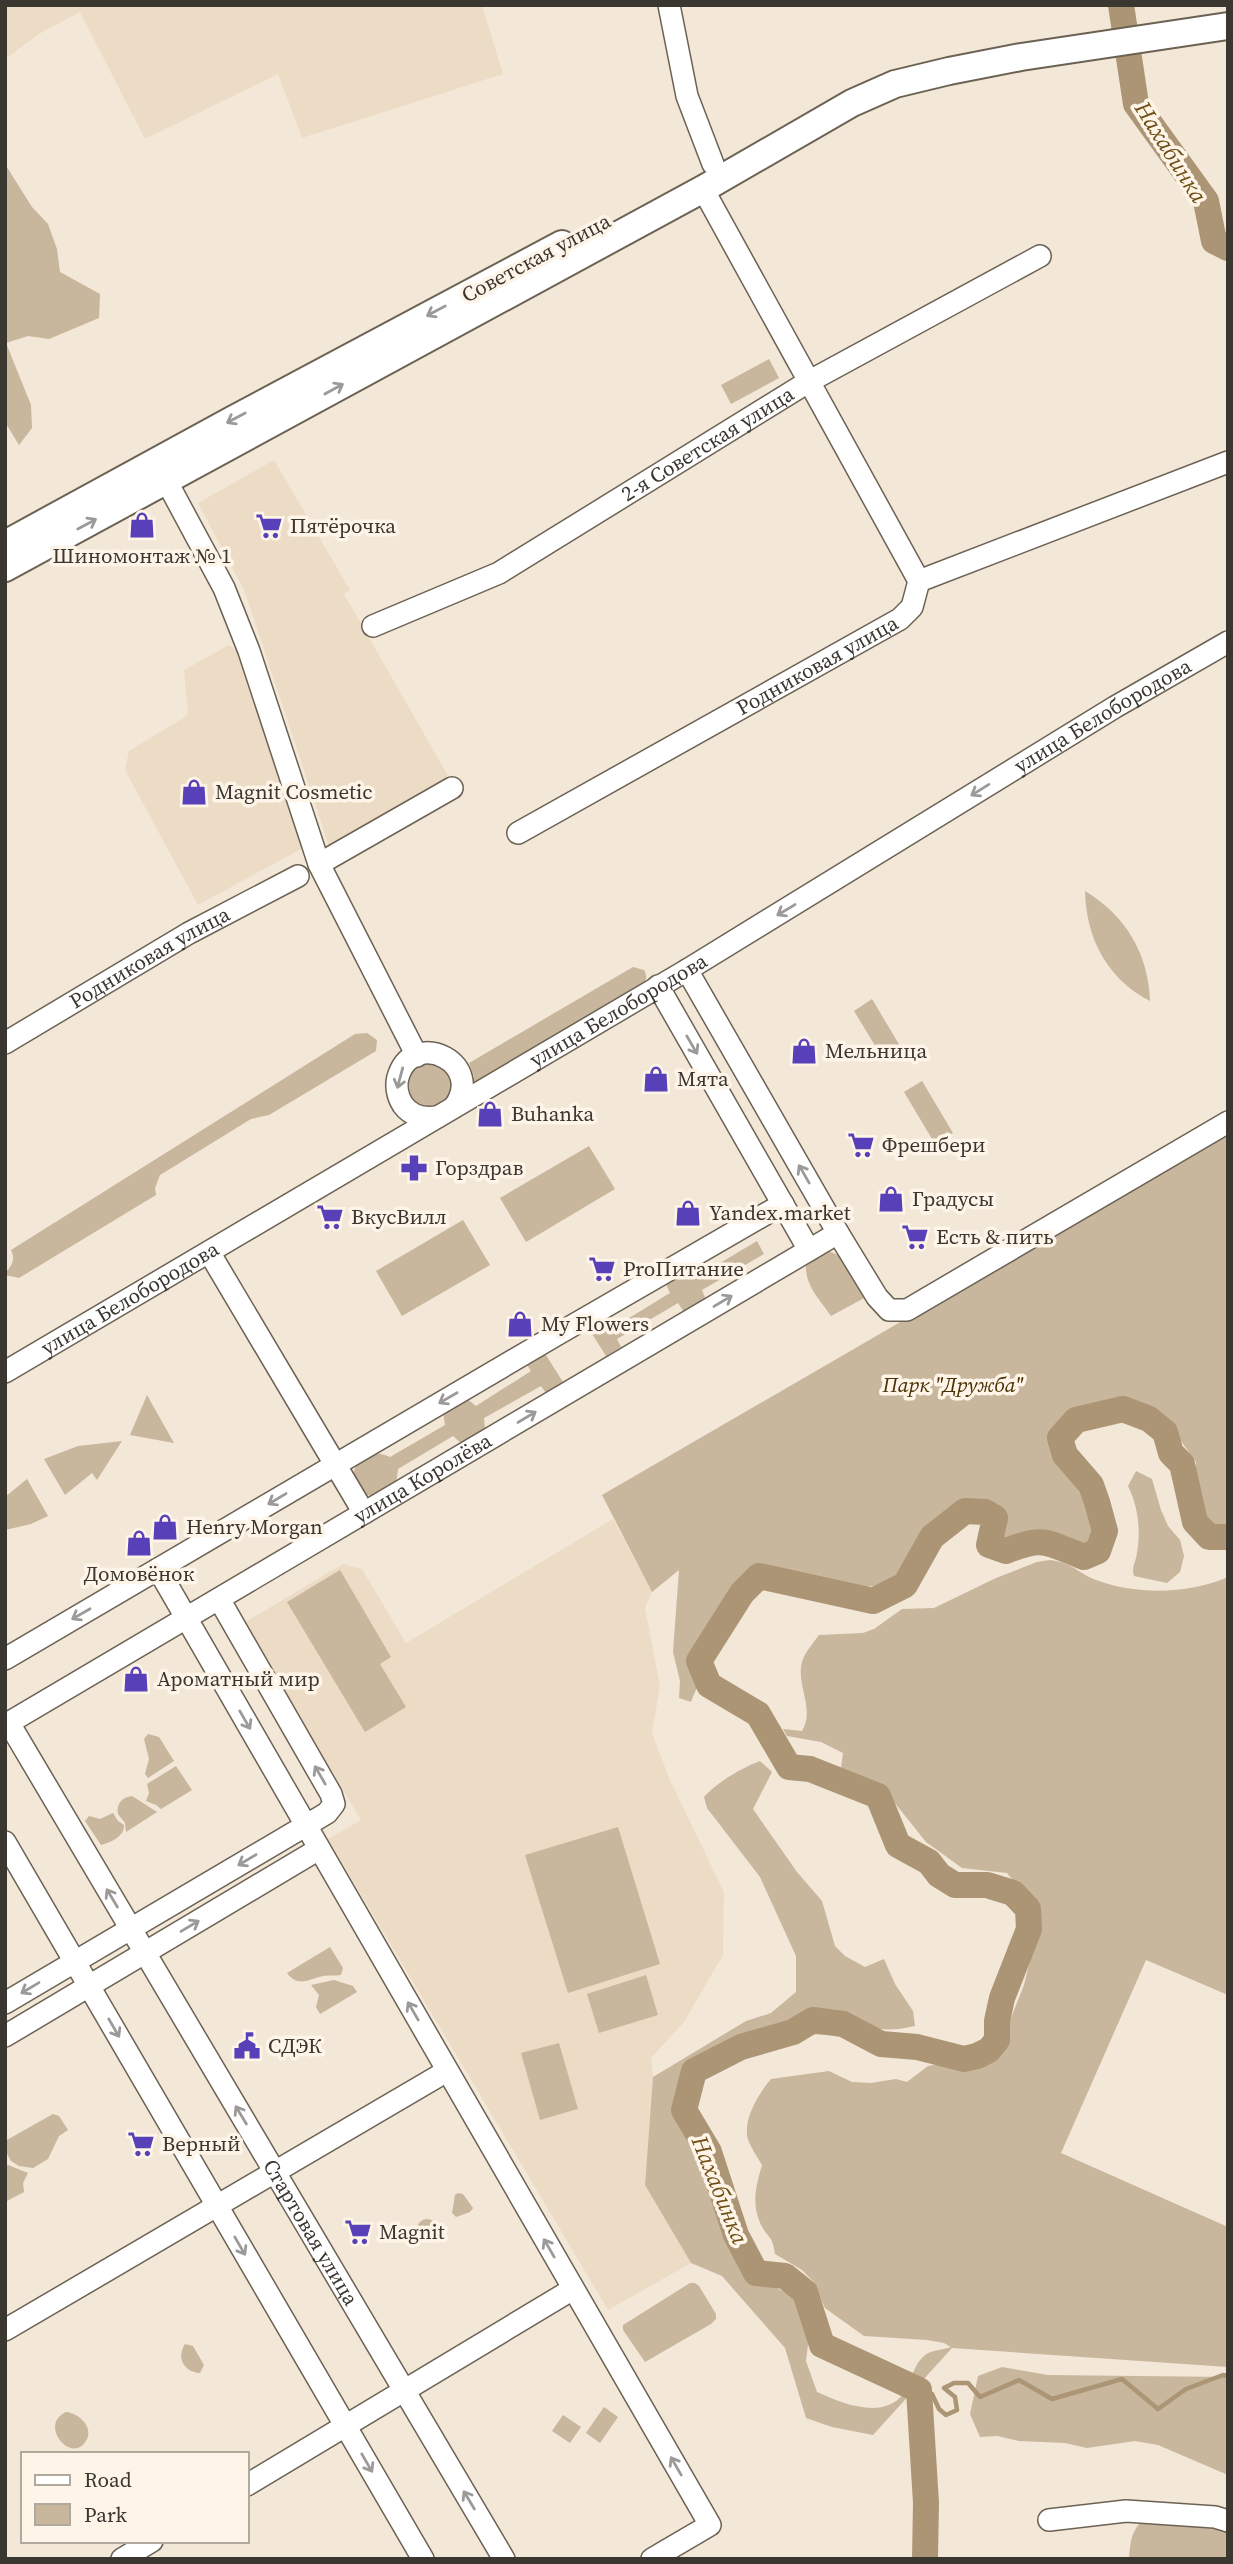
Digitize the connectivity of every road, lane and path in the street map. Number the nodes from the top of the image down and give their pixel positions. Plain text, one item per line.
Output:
1 (669, 5) edge
2 (1228, 9) edge
3 (1228, 26) edge
4 (1156, 27) junction
5 (1088, 38) junction
6 (713, 164) junction
7 (704, 189) junction
8 (1040, 256) dead end
9 (808, 382) junction
10 (1228, 462) edge
11 (161, 471) junction
12 (5, 544) edge
13 (5, 568) edge
14 (919, 581) junction
15 (373, 626) dead end
16 (1228, 642) edge
17 (452, 788) dead end
18 (518, 833) dead end
19 (319, 864) junction
20 (298, 876) dead end
21 (687, 970) junction
22 (658, 986) junction
23 (5, 1043) edge
24 (416, 1056) junction
25 (445, 1112) junction
26 (1228, 1122) edge
27 (783, 1204) junction
28 (838, 1233) junction
29 (809, 1250) junction
30 (209, 1252) junction
31 (5, 1372) edge
32 (335, 1465) junction
33 (364, 1513) junction
34 (158, 1569) junction
35 (219, 1599) junction
36 (187, 1618) junction
37 (5, 1659) edge
38 (7, 1724) edge
39 (306, 1826) junction
40 (5, 1842) edge
41 (319, 1849) junction
42 (131, 1929) junction
43 (145, 1953) junction
44 (75, 1962) junction
45 (89, 1986) junction
46 (5, 2003) edge
47 (5, 2036) edge
48 (447, 2071) junction
49 (275, 2172) junction
50 (217, 2206) junction
51 (573, 2290) junction
52 (5, 2330) edge
53 (404, 2390) junction
54 (345, 2426) junction
55 (248, 2483) edge
56 (1049, 2520) dead end
57 (1228, 2521) edge
58 (149, 2543) edge
59 (122, 2559) edge
60 (423, 2559) edge
61 (504, 2559) edge
62 (652, 2559) edge

1 - 6 street
2 - 4 main road
3 - 4 main road
4 - 5 main road
5 - 6 main road, Советская улица
5 - 7 main road, Советская улица
6 -> 11 main road, Советская улица
7 - 9 street
11 -> 7 main road, Советская улица
8 - 9 street, 2-я Советская улица
9 - 14 street
9 - 15 street, 2-я Советская улица
10 - 14 street
11 - 12 main road, Советская улица
13 -> 11 main road, Советская улица
11 - 19 street
14 - 18 street, Родниковая улица
16 -> 21 street, улица Белобородова
17 - 19 street
19 - 24 street
20 - 23 street, Родниковая улица
21 - 22 street, улица Белобородова
28 -> 21 street
22 - 25 street, улица Белобородова
22 -> 27 street
24 - 25 street
24 -> 25 street
25 - 30 street, улица Белобородова
26 - 28 street
27 - 29 street
27 -> 32 street
28 - 29 street, улица Королёва
33 -> 29 street, улица Королёва
30 - 31 street, улица Белобородова
30 - 32 street
32 - 33 street
32 -> 34 street
33 - 35 street, улица Королёва
34 - 36 street
34 -> 37 street
35 - 36 street, улица Королёва
39 -> 35 street
36 - 38 street, улица Королёва
36 -> 39 street
42 -> 38 street, Стартовая улица
39 - 41 street
39 -> 42 street
40 - 44 street
43 -> 41 street
48 -> 41 street
42 - 43 street, Стартовая улица
42 - 44 street
43 - 45 street
49 -> 43 street, Стартовая улица
44 - 45 street
44 -> 46 street
45 - 47 street
45 -> 50 street
48 - 49 street
51 -> 48 street
49 - 50 street
49 - 53 street, Стартовая улица
50 - 52 street
50 -> 54 street
51 - 53 street
62 -> 51 street
53 - 54 street
61 -> 53 street, Стартовая улица
54 - 55 street
54 -> 60 street
56 - 57 street
58 - 59 street

